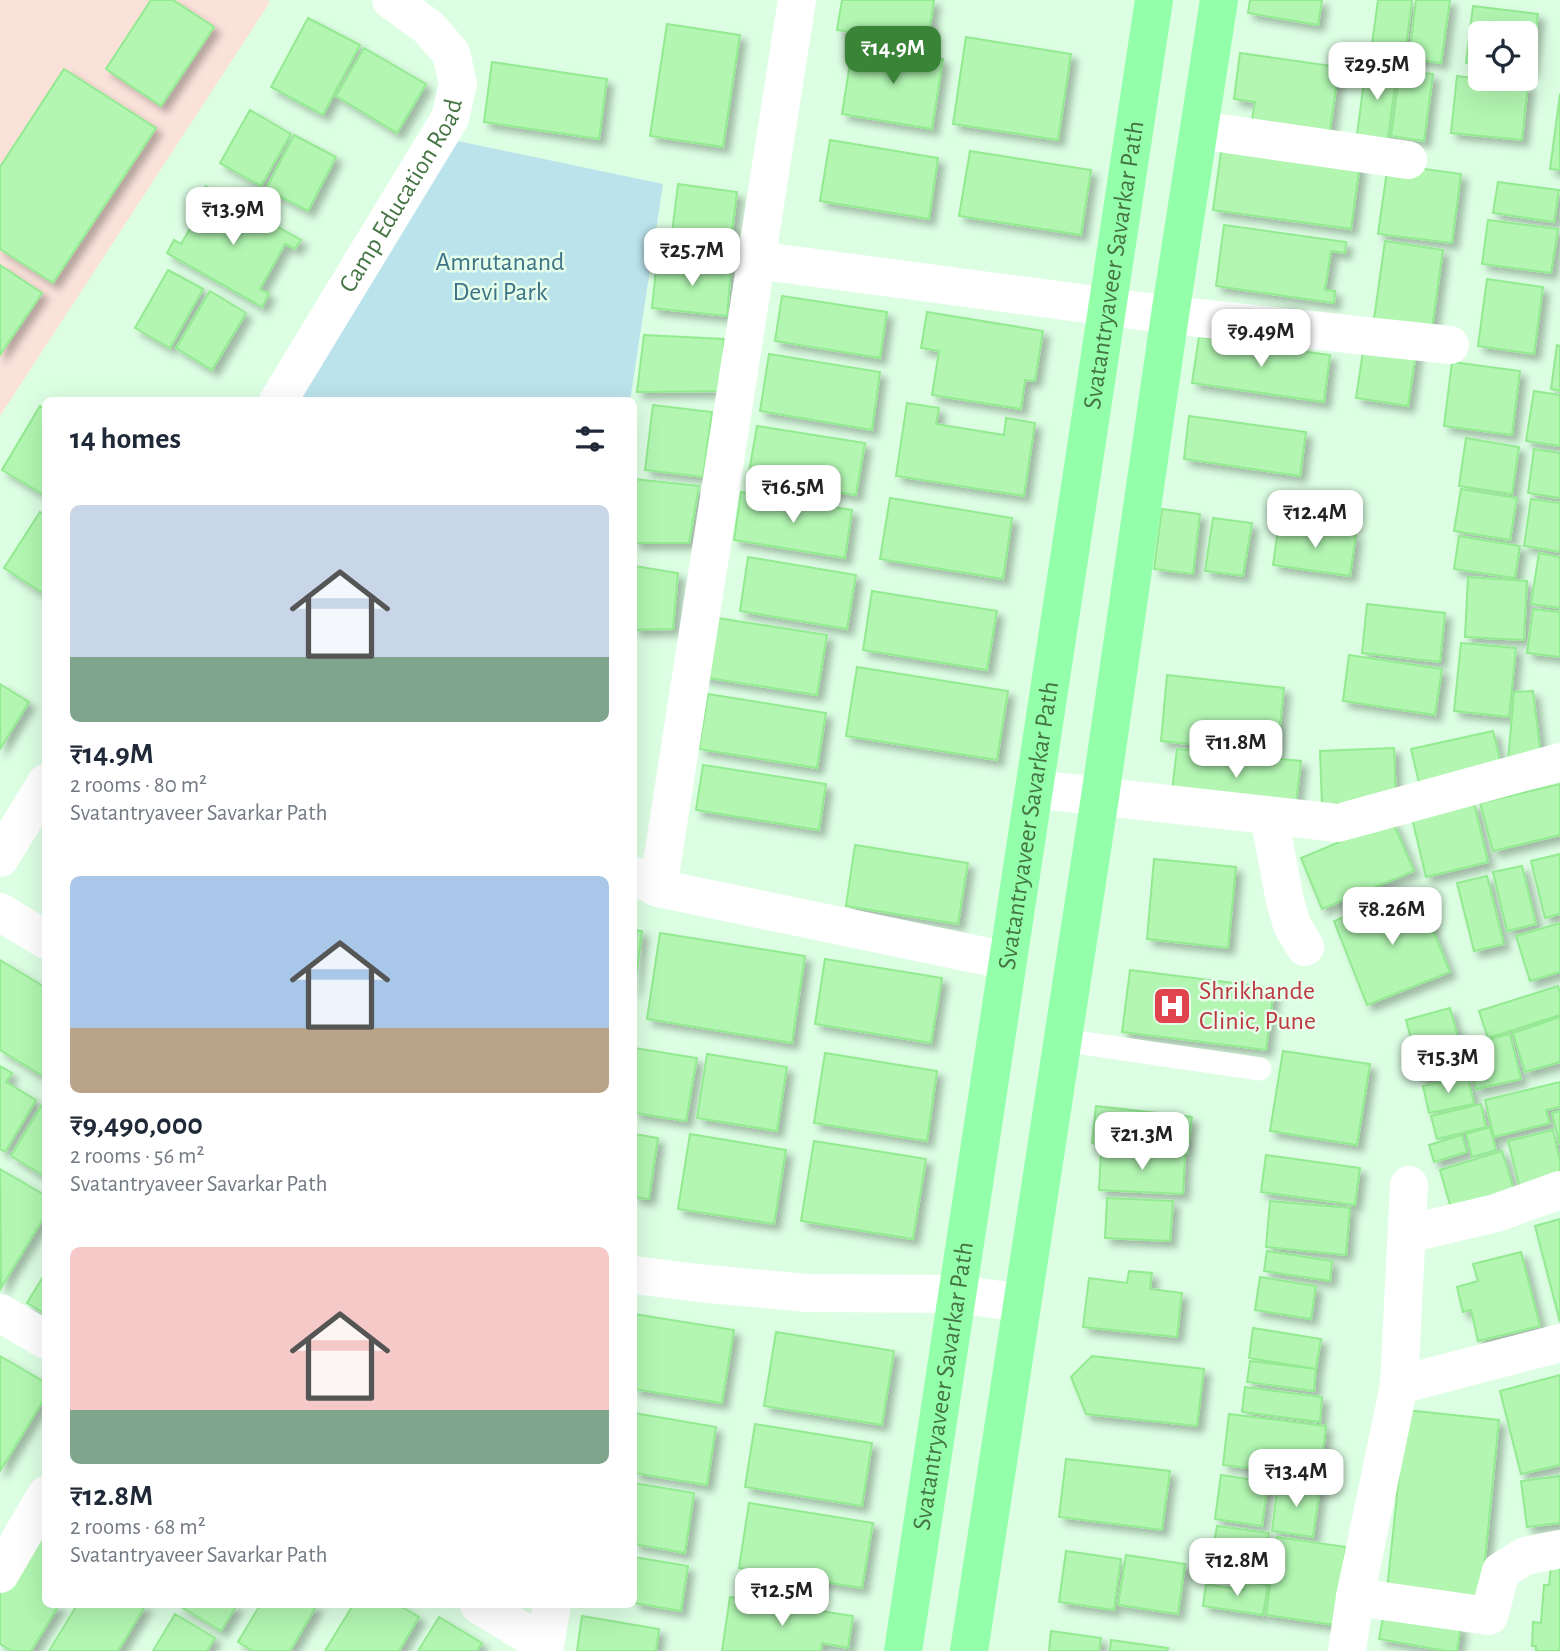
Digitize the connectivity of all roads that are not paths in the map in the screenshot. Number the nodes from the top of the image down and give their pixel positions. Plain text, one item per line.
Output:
1 (391, 0) edge
2 (797, 0) edge
3 (1154, 0) edge
4 (1219, 0) edge
5 (1199, 130) junction
6 (1409, 160) dead end
7 (756, 260) junction
8 (1107, 306) junction
9 (1170, 315) junction
10 (1450, 345) dead end
11 (280, 397) edge
12 (1560, 762) edge
13 (1034, 789) junction
14 (42, 790) edge
15 (1100, 797) junction
16 (1269, 816) junction
17 (0, 859) edge
18 (646, 882) edge
19 (0, 912) edge
20 (42, 938) edge
21 (1305, 947) dead end
22 (1008, 961) junction
23 (1062, 1040) junction
24 (1260, 1069) dead end
25 (1409, 1185) dead end
26 (1560, 1190) edge
27 (1407, 1234) junction
28 (637, 1275) edge
29 (957, 1294) junction
30 (1022, 1303) junction
31 (0, 1313) edge
32 (42, 1338) edge
33 (1560, 1343) edge
34 (1399, 1385) junction
35 (42, 1501) edge
36 (1560, 1549) edge
37 (0, 1574) edge
38 (1355, 1597) junction
39 (484, 1608) edge
40 (552, 1608) edge
41 (545, 1648) edge
42 (903, 1651) edge
43 (969, 1651) edge
44 (1347, 1651) edge

1 - 11 street, Camp Education Road
2 - 7 street
3 - 8 main road, Svatantryaveer Savarkar Path
4 - 5 main road
5 - 6 street
5 - 9 main road
7 - 8 street
7 - 18 street
8 - 9 street
8 - 13 main road, Svatantryaveer Savarkar Path
9 - 10 street
9 - 15 main road
12 - 16 street
13 - 15 street
13 - 22 main road, Svatantryaveer Savarkar Path
14 - 17 street
15 - 16 street
15 - 23 main road
16 - 21 street
18 - 22 street
19 - 20 street
22 - 29 main road, Svatantryaveer Savarkar Path
23 - 24 lane
23 - 30 main road
25 - 27 street
26 - 27 street
27 - 34 street
28 - 29 street
29 - 30 street
29 - 42 main road, Svatantryaveer Savarkar Path
30 - 43 main road
31 - 32 street
33 - 34 street
34 - 38 street
35 - 37 street
36 - 38 street
38 - 44 street
39 - 41 street
40 - 41 street

